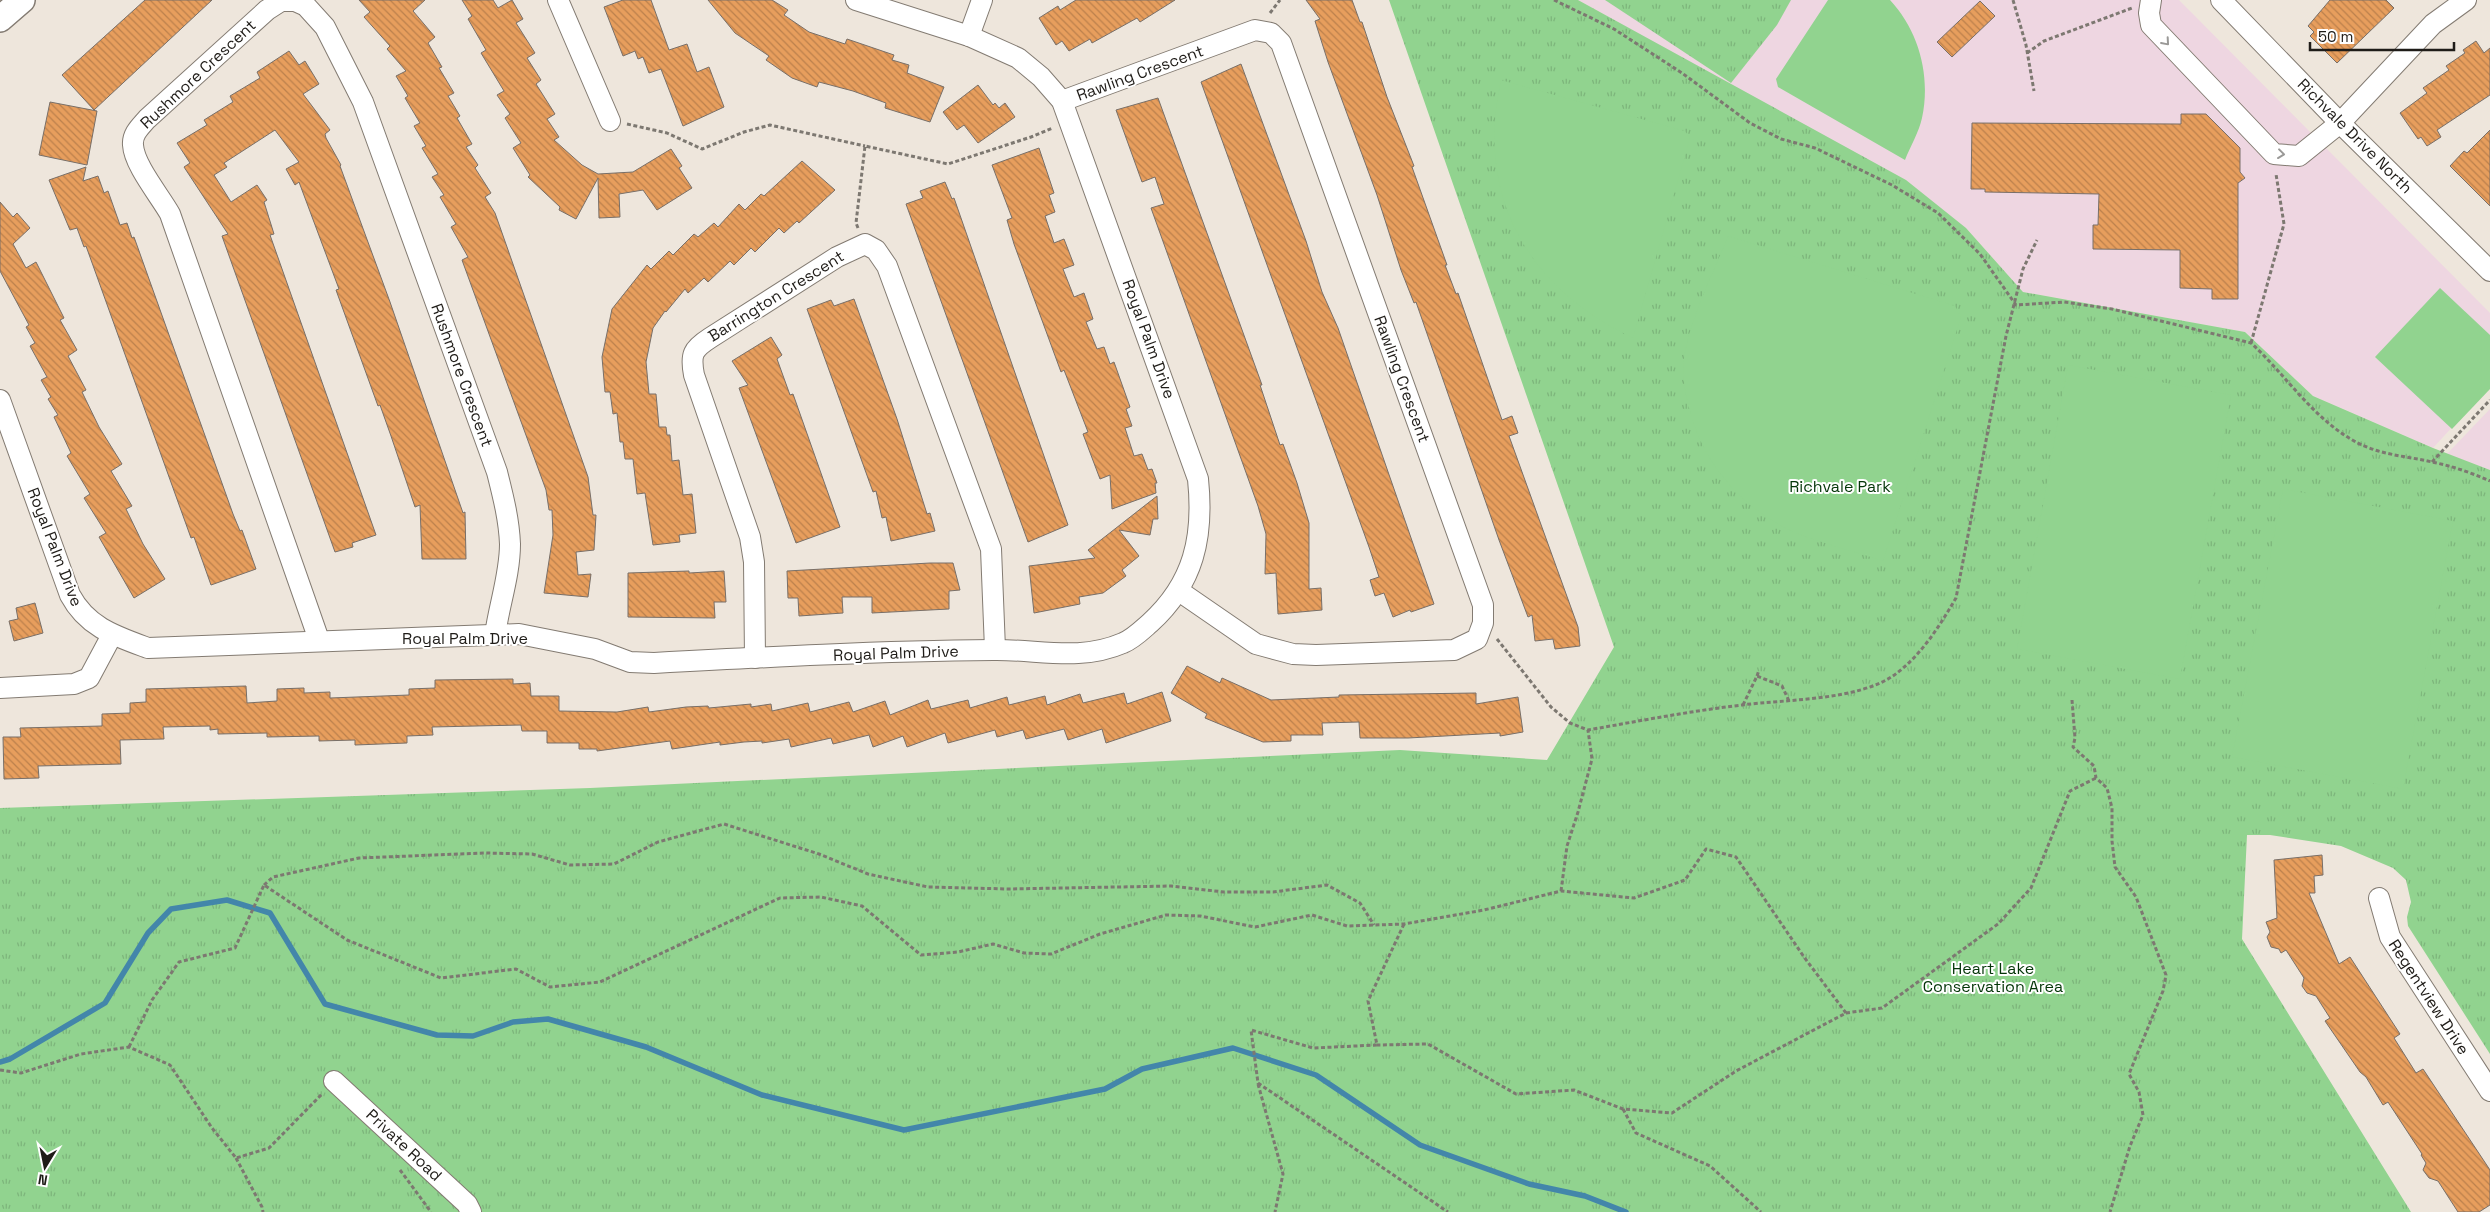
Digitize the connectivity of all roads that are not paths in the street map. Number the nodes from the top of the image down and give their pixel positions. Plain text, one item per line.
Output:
1 (22, 0) edge
2 (558, 0) edge
3 (856, 0) edge
4 (982, 0) edge
5 (2221, 0) edge
6 (2466, 0) edge
7 (2143, 3) edge
8 (0, 19) edge
9 (969, 36) junction
10 (1062, 101) junction
11 (610, 121) road end
12 (2340, 123) junction
13 (2490, 271) edge
14 (0, 400) edge
15 (1179, 591) junction
16 (112, 635) junction
17 (495, 635) junction
18 (319, 640) junction
19 (995, 650) junction
20 (755, 658) junction
21 (0, 688) edge
22 (2379, 898) dead end
23 (334, 1081) road end
24 (2490, 1091) edge
25 (471, 1212) edge

1 - 8 main road
2 - 11 street
3 - 9 street, Royal Palm Drive
4 - 9 street
5 - 12 street, Richvale Drive North
6 - 12 street
7 -> 12 street
9 - 10 street, Royal Palm Drive
10 - 15 street, Royal Palm Drive
10 - 15 street, Rawling Crescent
12 - 13 street, Richvale Drive North
14 - 16 street, Royal Palm Drive
15 - 19 street, Royal Palm Drive
16 - 18 street, Royal Palm Drive
16 - 21 street
17 - 18 street, Royal Palm Drive
17 - 18 street, Rushmore Crescent
17 - 20 street, Royal Palm Drive
19 - 20 street, Royal Palm Drive
19 - 20 street, Barrington Crescent
22 - 24 street, Regentview Drive
23 - 25 street, Private Road

